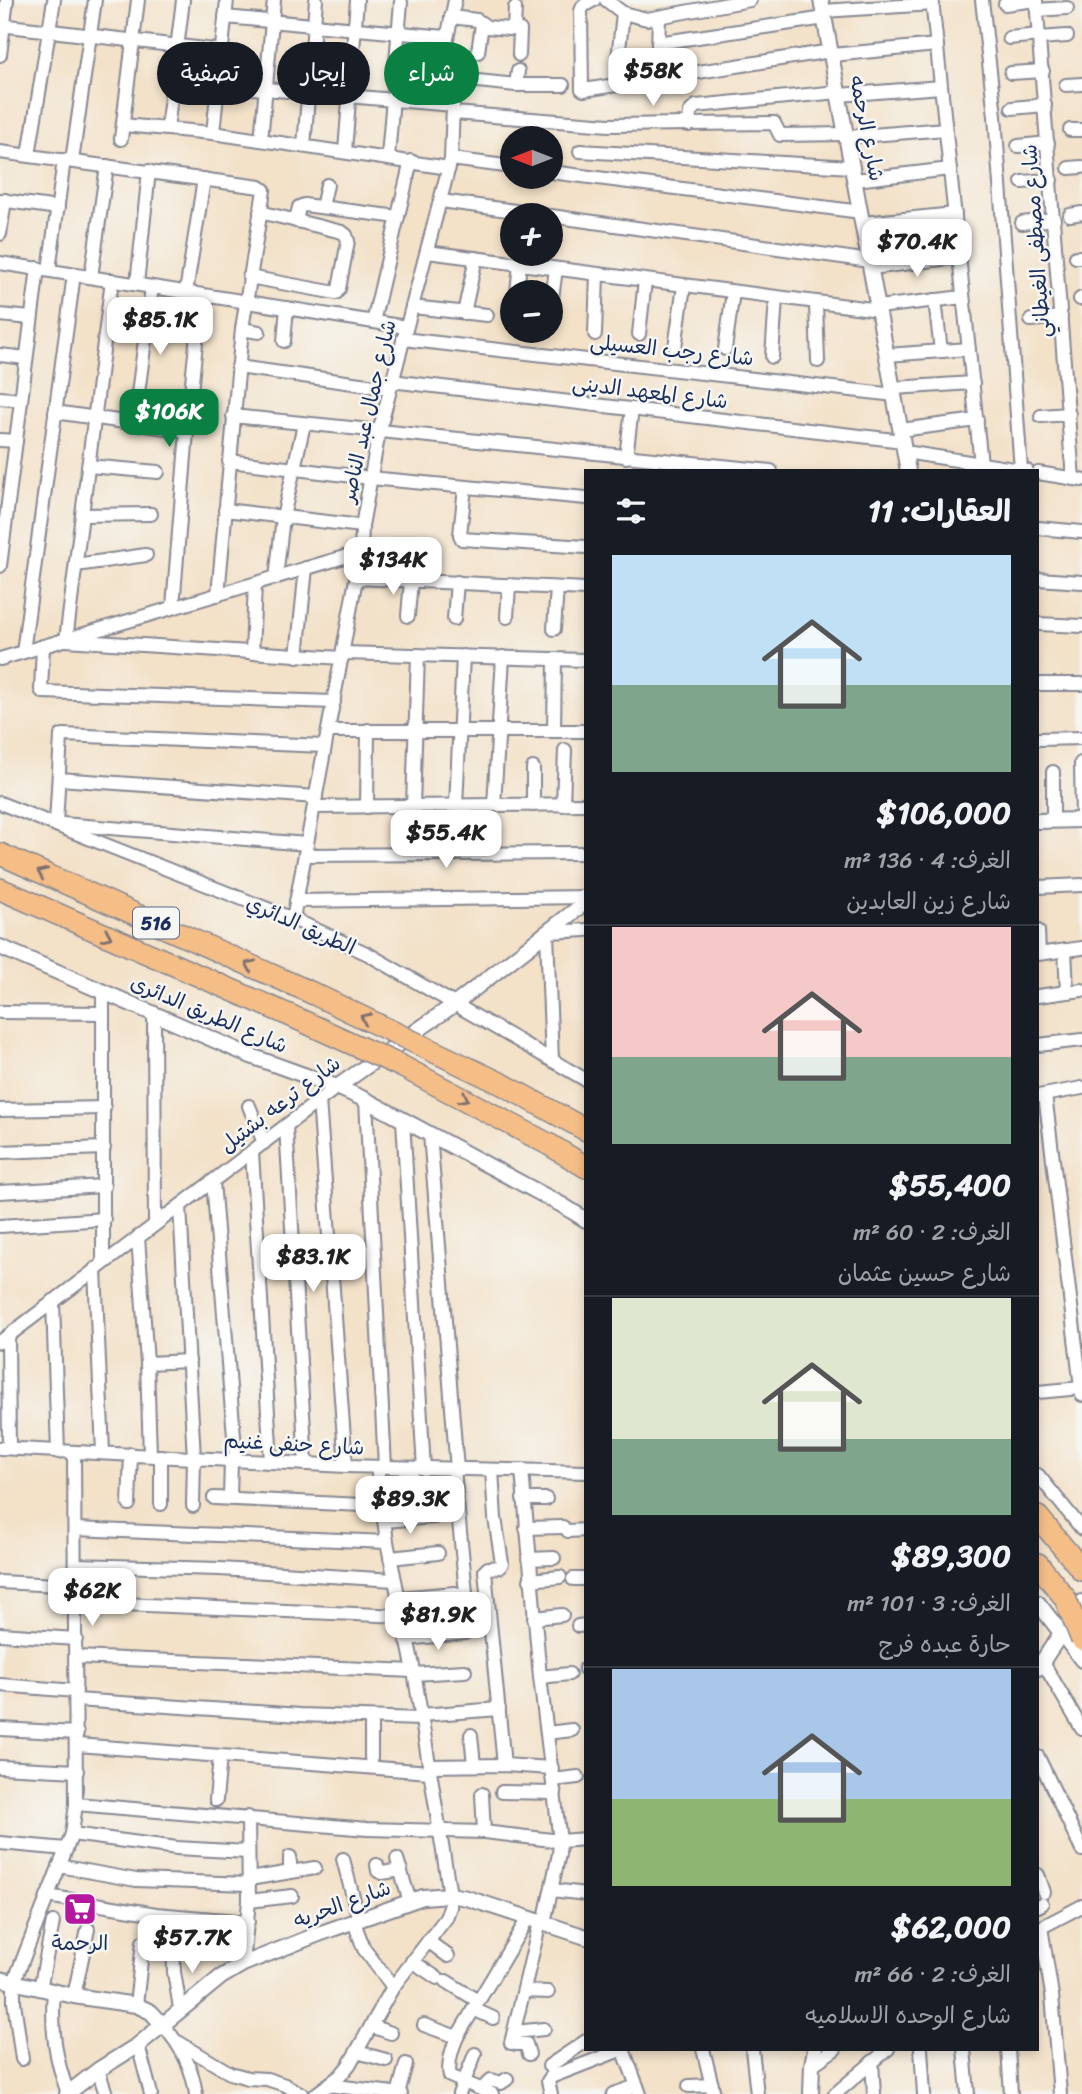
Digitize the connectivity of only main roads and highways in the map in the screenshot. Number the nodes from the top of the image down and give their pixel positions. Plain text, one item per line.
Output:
1 (0, 854) edge
2 (0, 888) edge
3 (584, 1129) edge
4 (584, 1166) edge
5 (1039, 1518) edge
6 (1076, 1563) edge
7 (1039, 1565) edge
8 (1073, 1600) edge
9 (1082, 1618) edge
10 (1082, 1640) edge

3 -> 1 highway, 516, bridge
2 -> 4 highway, 516, bridge
5 - 6 highway
7 - 8 highway
8 - 9 highway, bridge
8 - 10 highway, bridge

